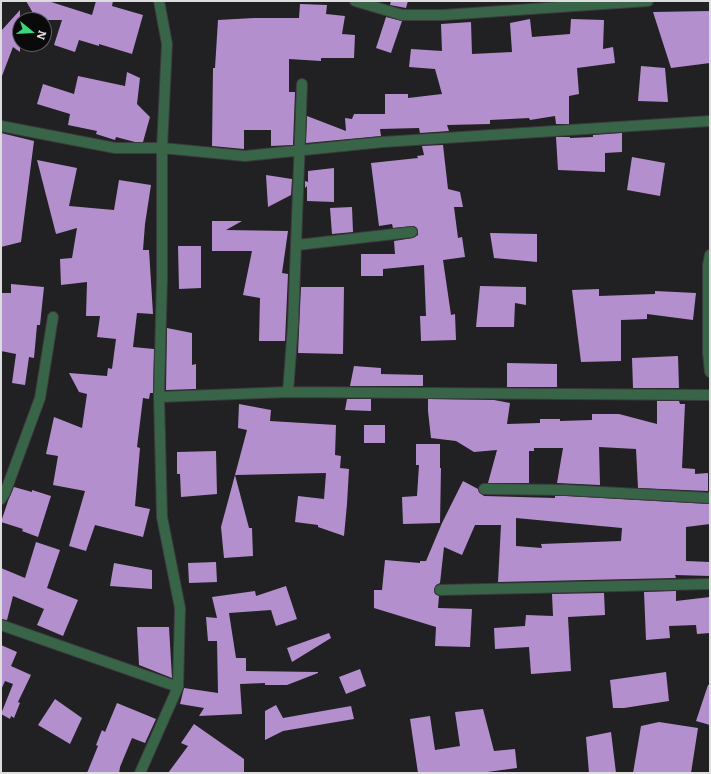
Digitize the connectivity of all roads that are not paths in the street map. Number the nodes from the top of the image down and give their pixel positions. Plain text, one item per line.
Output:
1 (159, 1) edge
2 (355, 1) edge
3 (648, 1) edge
4 (302, 84) dead end
5 (710, 121) edge
6 (1, 126) edge
7 (162, 148) junction
8 (300, 150) junction
9 (412, 232) dead end
10 (297, 245) junction
11 (710, 255) edge
12 (54, 317) dead end
13 (710, 372) edge
14 (288, 392) junction
15 (710, 395) edge
16 (159, 397) junction
17 (484, 489) dead end
18 (710, 498) edge
19 (1, 499) edge
20 (710, 584) edge
21 (440, 590) dead end
22 (1, 625) edge
23 (178, 687) junction
24 (140, 773) edge

1 - 7 street
2 - 3 street
4 - 8 street
5 - 8 street
6 - 7 street
7 - 8 street
7 - 16 street
8 - 10 street
9 - 10 street
10 - 14 street
11 - 13 street
12 - 19 street
14 - 15 street
14 - 16 street
16 - 23 street
17 - 18 street
20 - 21 street
22 - 23 street
23 - 24 street

